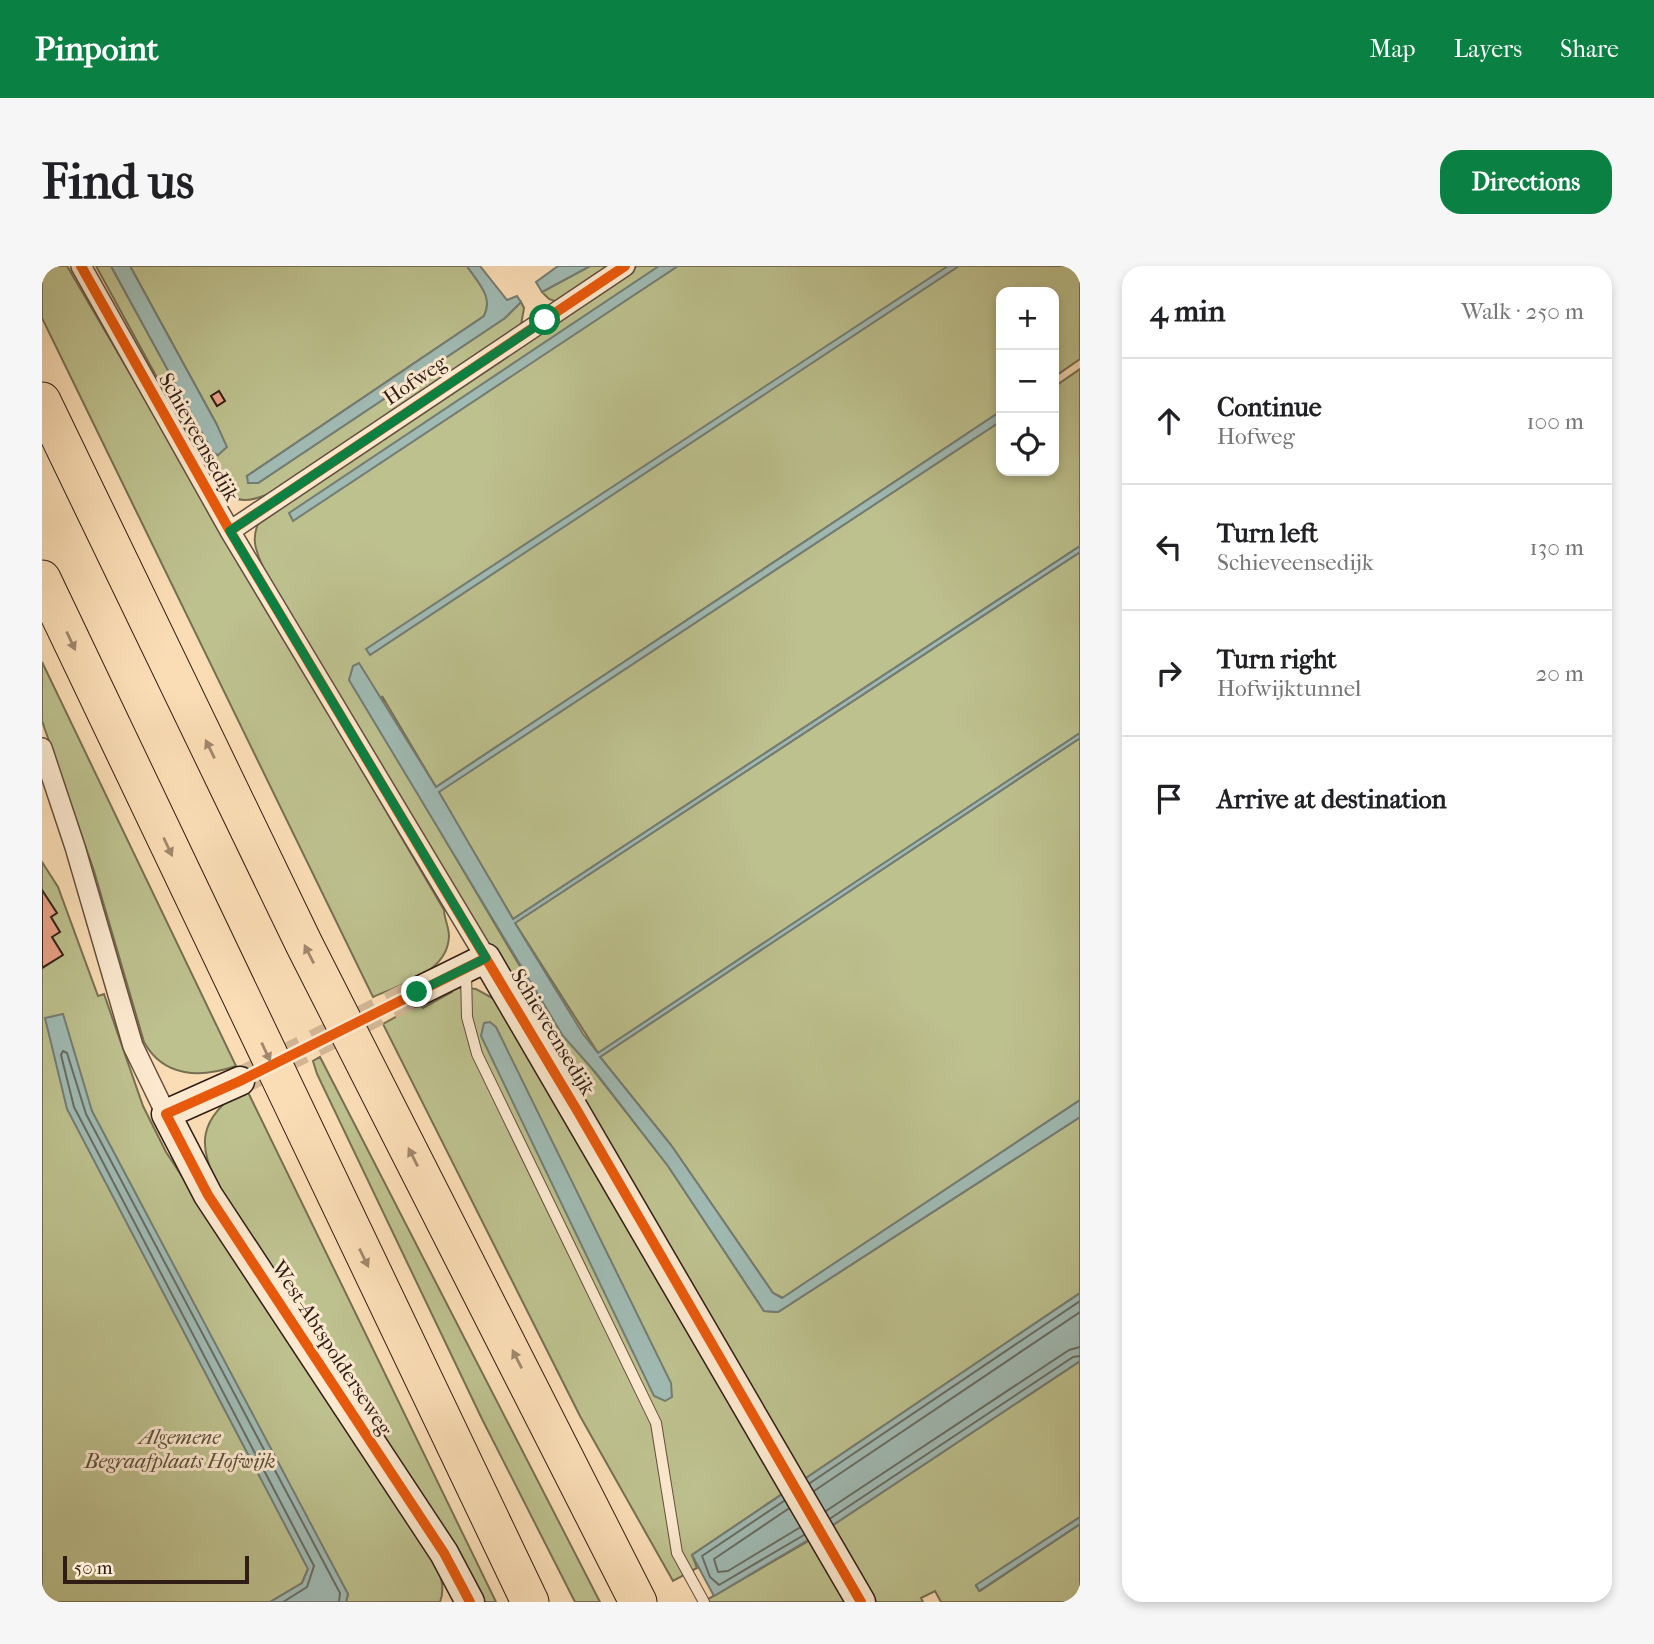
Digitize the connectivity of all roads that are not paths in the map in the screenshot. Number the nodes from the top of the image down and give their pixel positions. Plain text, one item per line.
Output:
1 (81, 266) edge
2 (625, 266) edge
3 (42, 401) edge
4 (230, 531) junction
5 (42, 579) edge
6 (42, 748) edge
7 (476, 963) junction
8 (417, 992) tunnel mouth
9 (240, 1081) tunnel mouth
10 (166, 1114) junction
11 (548, 1420) junction
12 (470, 1602) edge
13 (530, 1602) edge
14 (639, 1602) edge
15 (655, 1602) edge
16 (704, 1602) edge
17 (861, 1602) edge

1 - 4 street, Schieveensedijk
2 - 4 street, Hofweg
11 -> 3 highway
4 - 7 street, Schieveensedijk
5 -> 13 highway
6 - 10 street, West-Abtspolderseweg
7 - 8 street
7 - 16 lane
7 - 17 street, Schieveensedijk
9 - 10 street
10 - 12 street, West-Abtspolderseweg
11 - 14 highway
11 - 15 highway

